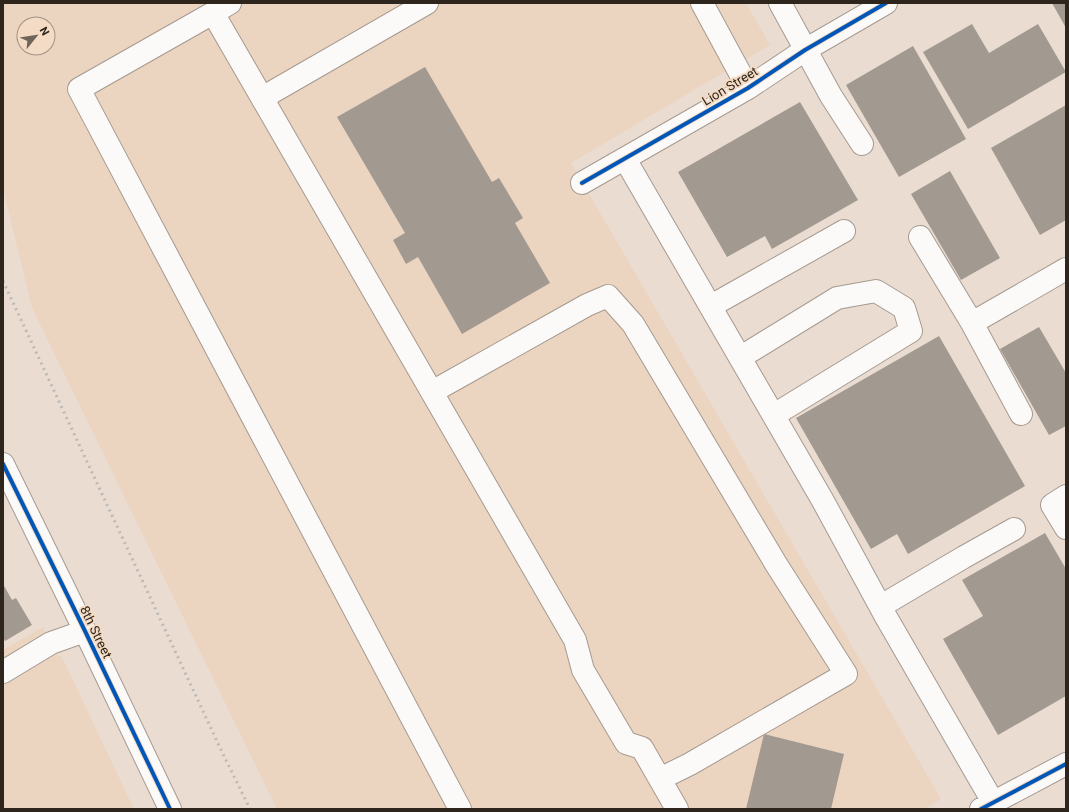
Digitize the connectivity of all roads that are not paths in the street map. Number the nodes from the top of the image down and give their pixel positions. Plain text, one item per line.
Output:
1 (426, 3) edge
2 (702, 3) edge
3 (780, 3) edge
4 (886, 3) edge
5 (221, 8) edge
6 (805, 50) junction
7 (748, 88) junction
8 (262, 98) junction
9 (862, 144) dead end
10 (626, 158) junction
11 (582, 183) dead end
12 (844, 231) dead end
13 (920, 237) dead end
14 (1066, 269) edge
15 (711, 306) junction
16 (972, 323) junction
17 (741, 357) junction
18 (432, 392) junction
19 (1021, 414) dead end
20 (774, 415) junction
21 (3, 464) edge
22 (1066, 496) edge
23 (1014, 528) dead end
24 (1066, 528) edge
25 (881, 606) junction
26 (85, 631) junction
27 (3, 672) edge
28 (1066, 764) edge
29 (660, 780) junction
30 (987, 806) edge
31 (170, 809) edge
32 (460, 809) edge
33 (677, 809) edge

1 - 8 street
2 - 7 street
3 - 6 street
4 - 6 street, Lion Street
5 - 8 street
5 - 32 street
6 - 7 street, Lion Street
6 - 9 street
7 - 10 street, Lion Street
8 - 18 street
10 - 11 street, Lion Street
10 - 15 street
12 - 15 street
13 - 16 street
14 - 16 street
15 - 17 street
16 - 19 street
17 - 20 street
17 - 20 street
18 - 29 street
18 - 29 street
20 - 25 street
21 - 26 street, 8th Street
22 - 24 street
23 - 25 street
25 - 30 street
26 - 27 street
26 - 31 street, 8th Street
28 - 30 street
29 - 33 street

